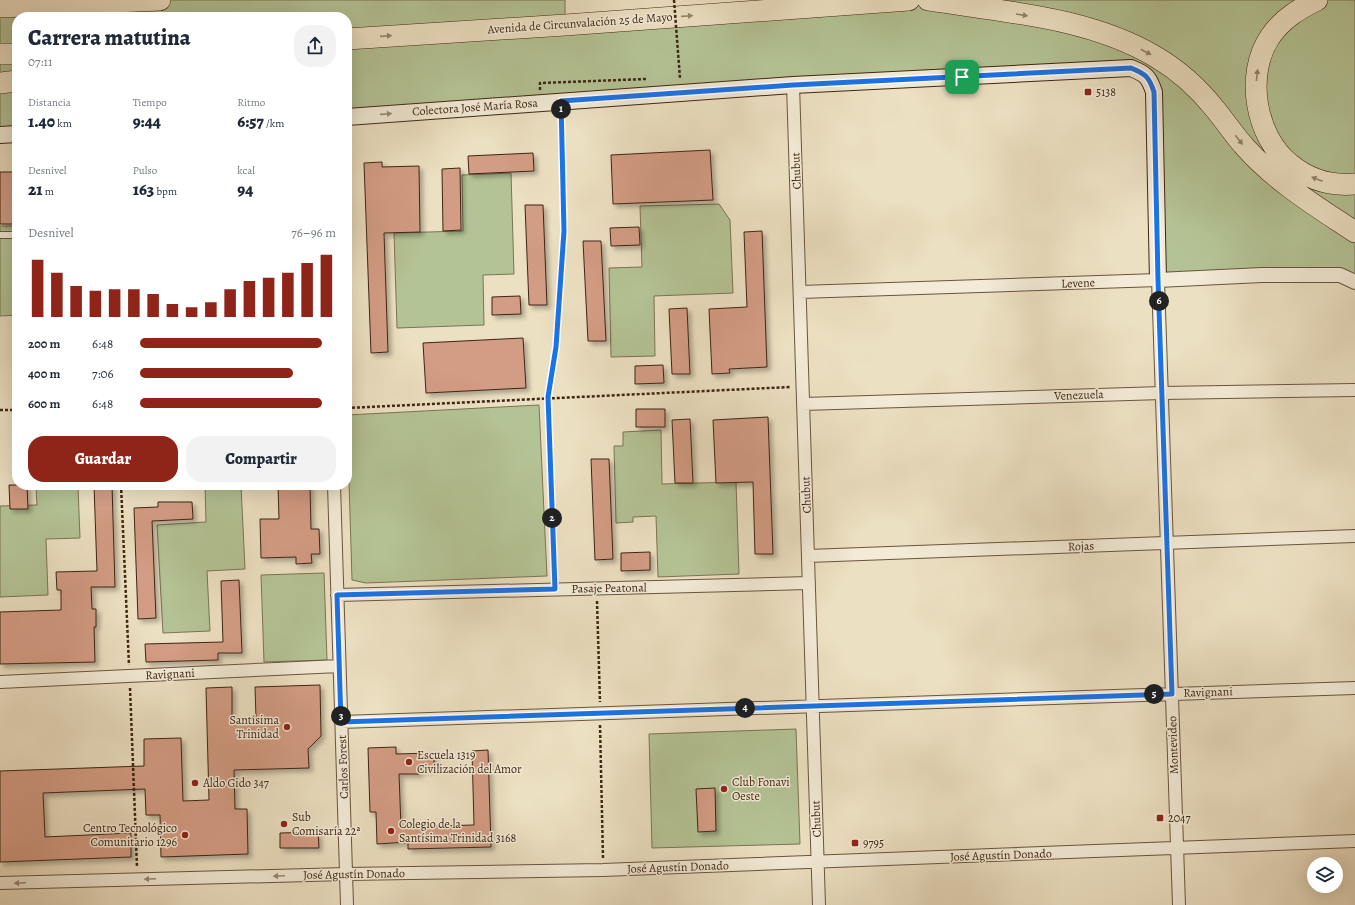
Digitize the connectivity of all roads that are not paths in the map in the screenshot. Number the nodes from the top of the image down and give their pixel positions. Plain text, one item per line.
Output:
1 (160, 0) edge
2 (909, 0) edge
3 (928, 0) edge
4 (1317, 0) edge
5 (0, 7) edge
6 (352, 39) edge
7 (0, 54) edge
8 (12, 54) edge
9 (1131, 68) joint
10 (12, 82) edge
11 (0, 84) edge
12 (793, 85) junction
13 (352, 117) edge
14 (12, 134) edge
15 (0, 135) edge
16 (1355, 184) edge
17 (1355, 232) edge
18 (0, 235) edge
19 (12, 235) edge
20 (1158, 280) junction
21 (1355, 282) edge
22 (800, 292) junction
23 (1355, 390) edge
24 (1162, 393) junction
25 (803, 404) junction
26 (334, 490) edge
27 (1355, 536) edge
28 (1167, 542) junction
29 (808, 556) junction
30 (809, 582) junction
31 (337, 595) junction
32 (339, 666) junction
33 (0, 682) edge
34 (1355, 688) edge
35 (1172, 694) junction
36 (812, 706) junction
37 (341, 722) junction
38 (1355, 841) edge
39 (1177, 848) junction
40 (817, 862) junction
41 (346, 874) junction
42 (0, 883) edge
43 (347, 905) edge
44 (819, 905) edge
45 (1179, 905) edge

1 - 5 highway
6 -> 2 highway, Avenida de Circunvalación 25 de Mayo
3 -> 17 highway
16 -> 4 highway
7 - 8 highway
9 - 12 main road, Colectora José María Rosa
9 - 20 main road, Montevideo
10 - 11 highway
13 -> 12 main road, Colectora José María Rosa
12 - 22 street, Chubut
14 - 15 main road
18 - 19 lane
20 - 21 street, Levene
20 - 22 street, Levene
20 - 24 street, Montevideo
22 - 25 street, Chubut
23 - 24 street, Venezuela
24 - 25 street, Venezuela
24 - 28 street, Montevideo
25 - 29 street, Chubut
26 - 31 street, Carlos Forest
27 - 28 street, Rojas
28 - 29 street, Rojas
28 - 35 street, Montevideo
29 - 30 street, Chubut
30 - 31 street, Pasaje Peatonal
30 - 36 street, Chubut
31 - 32 street, Carlos Forest
32 - 33 street, Ravignani
32 - 37 street, Carlos Forest
34 - 35 street, Ravignani
35 - 36 street, Ravignani
35 - 39 street, Montevideo
36 - 37 street, Ravignani
36 - 40 street, Chubut
37 - 41 street, Carlos Forest
38 - 39 street, José Agustín Donado
39 - 40 street, José Agustín Donado
39 - 45 street, Montevideo
40 - 41 street, José Agustín Donado
40 - 44 street, Chubut
41 -> 42 street, José Agustín Donado
41 - 43 street, Carlos Forest

